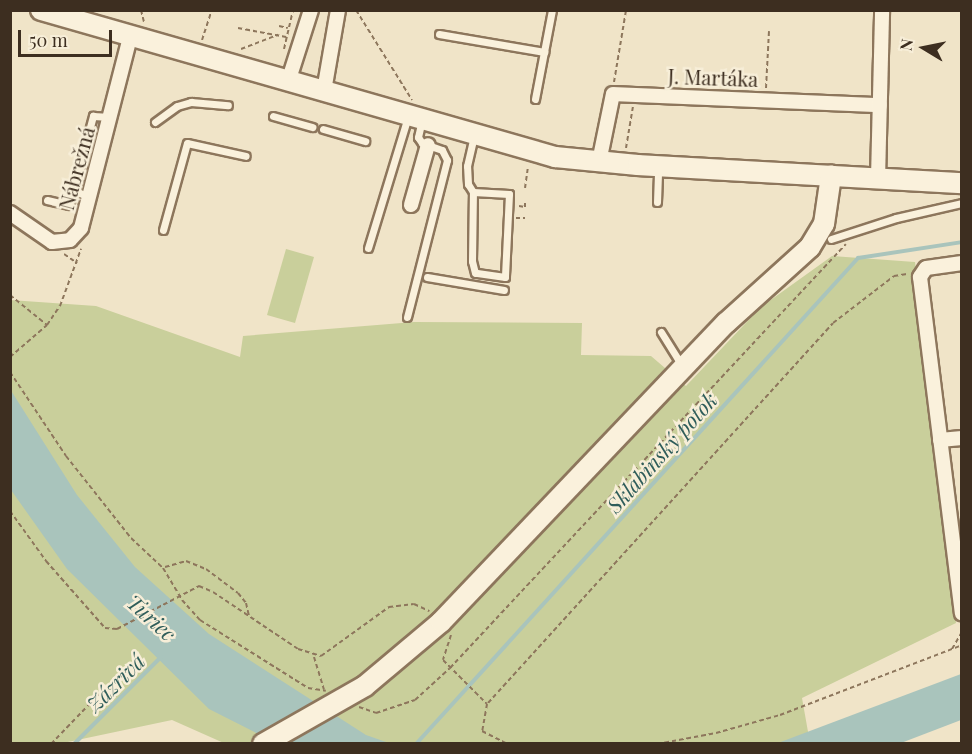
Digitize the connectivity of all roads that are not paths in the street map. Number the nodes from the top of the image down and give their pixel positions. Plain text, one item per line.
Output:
1 (41, 10) edge
2 (311, 10) edge
3 (338, 10) edge
4 (552, 10) edge
5 (882, 10) edge
6 (439, 34) dead end
7 (130, 37) junction
8 (544, 52) junction
9 (288, 82) junction
10 (324, 92) junction
11 (535, 99) dead end
12 (228, 105) dead end
13 (880, 105) junction
14 (416, 115) junction
15 (273, 116) dead end
16 (110, 117) junction
17 (154, 122) dead end
18 (312, 127) dead end
19 (323, 129) dead end
20 (474, 136) junction
21 (366, 141) dead end
22 (428, 145) junction
23 (246, 156) dead end
24 (599, 162) junction
25 (658, 166) junction
26 (831, 176) junction
27 (878, 179) junction
28 (962, 183) edge
29 (73, 190) junction
30 (473, 192) junction
31 (90, 198) junction
32 (47, 200) dead end
33 (657, 202) dead end
34 (962, 203) edge
35 (411, 205) dead end
36 (10, 213) edge
37 (163, 230) dead end
38 (831, 239) dead end
39 (368, 248) dead end
40 (962, 263) edge
41 (475, 273) junction
42 (427, 277) dead end
43 (475, 286) junction
44 (504, 290) dead end
45 (407, 317) dead end
46 (661, 332) dead end
47 (683, 368) junction
48 (962, 438) edge
49 (940, 440) junction
50 (962, 613) edge
51 (263, 744) edge

1 - 7 street
2 - 9 street
3 - 10 street
4 - 8 lane
5 - 13 street
6 - 8 lane
7 - 9 street
7 - 16 street, Nábrežná
8 - 11 lane
9 - 10 street
10 - 14 street
12 - 17 lane
13 - 24 street, J. Martáka
13 - 27 street
14 - 20 street
14 - 22 lane
14 - 39 lane
15 - 18 lane
16 - 29 lane
16 - 31 street, Nábrežná
19 - 21 lane
20 - 24 street
20 - 30 lane
22 - 35 street
22 - 45 lane
23 - 37 lane
24 - 25 street
25 - 26 street
25 - 33 lane
26 - 27 street
26 - 47 street
27 - 28 street
29 - 31 lane
29 - 32 lane
30 - 41 lane
30 - 41 lane
31 - 36 street, Nábrežná
34 - 38 lane
40 - 49 street
41 - 43 lane
42 - 43 lane
43 - 44 lane
46 - 47 lane
47 - 51 street
48 - 49 street
49 - 50 street

